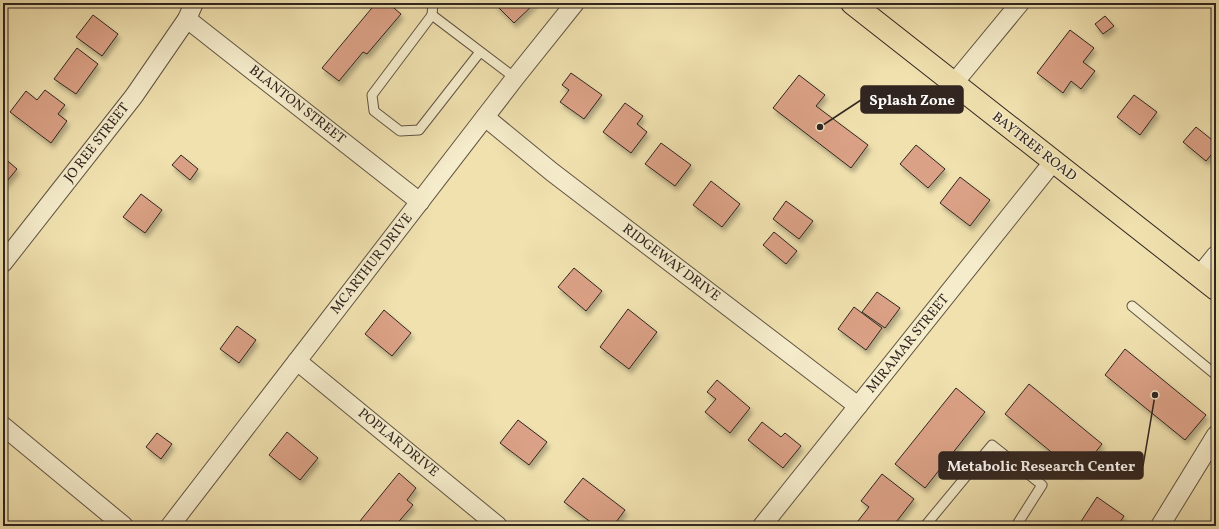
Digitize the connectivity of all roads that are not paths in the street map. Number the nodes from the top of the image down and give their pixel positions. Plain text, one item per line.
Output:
1 (433, 3) edge
2 (575, 3) edge
3 (852, 3) edge
4 (1020, 3) edge
5 (190, 11) edge
6 (432, 15) junction
7 (480, 52) junction
8 (515, 78) junction
9 (954, 84) junction
10 (485, 117) junction
11 (1053, 162) junction
12 (420, 202) junction
13 (1216, 255) edge
14 (3, 263) edge
15 (1208, 283) edge
16 (1132, 306) dead end
17 (298, 361) junction
18 (1216, 375) edge
19 (858, 406) junction
20 (3, 426) edge
21 (1216, 435) edge
22 (489, 523) edge
23 (124, 526) edge
24 (170, 526) edge
25 (762, 526) edge
26 (925, 526) edge
27 (1016, 526) edge
28 (1160, 526) edge

1 - 6 lane
2 - 8 street, MCARTHUR DRIVE
3 - 9 main road, BAYTREE ROAD
4 - 9 street
5 - 12 street, BLANTON STREET
5 - 14 street, JO REE STREET
6 - 7 lane
6 - 7 lane
7 - 8 lane
8 - 10 street, MCARTHUR DRIVE
9 - 11 main road, BAYTREE ROAD
10 - 12 street, MCARTHUR DRIVE
10 - 19 street, RIDGEWAY DRIVE
11 - 15 main road, BAYTREE ROAD
11 - 19 street, MIRAMAR STREET
12 - 17 street, MCARTHUR DRIVE
13 - 15 street
16 - 18 lane
17 - 22 street, POPLAR DRIVE
17 - 24 street, MCARTHUR DRIVE
19 - 25 street, MIRAMAR STREET
20 - 23 street
21 - 28 street
26 - 27 lane

